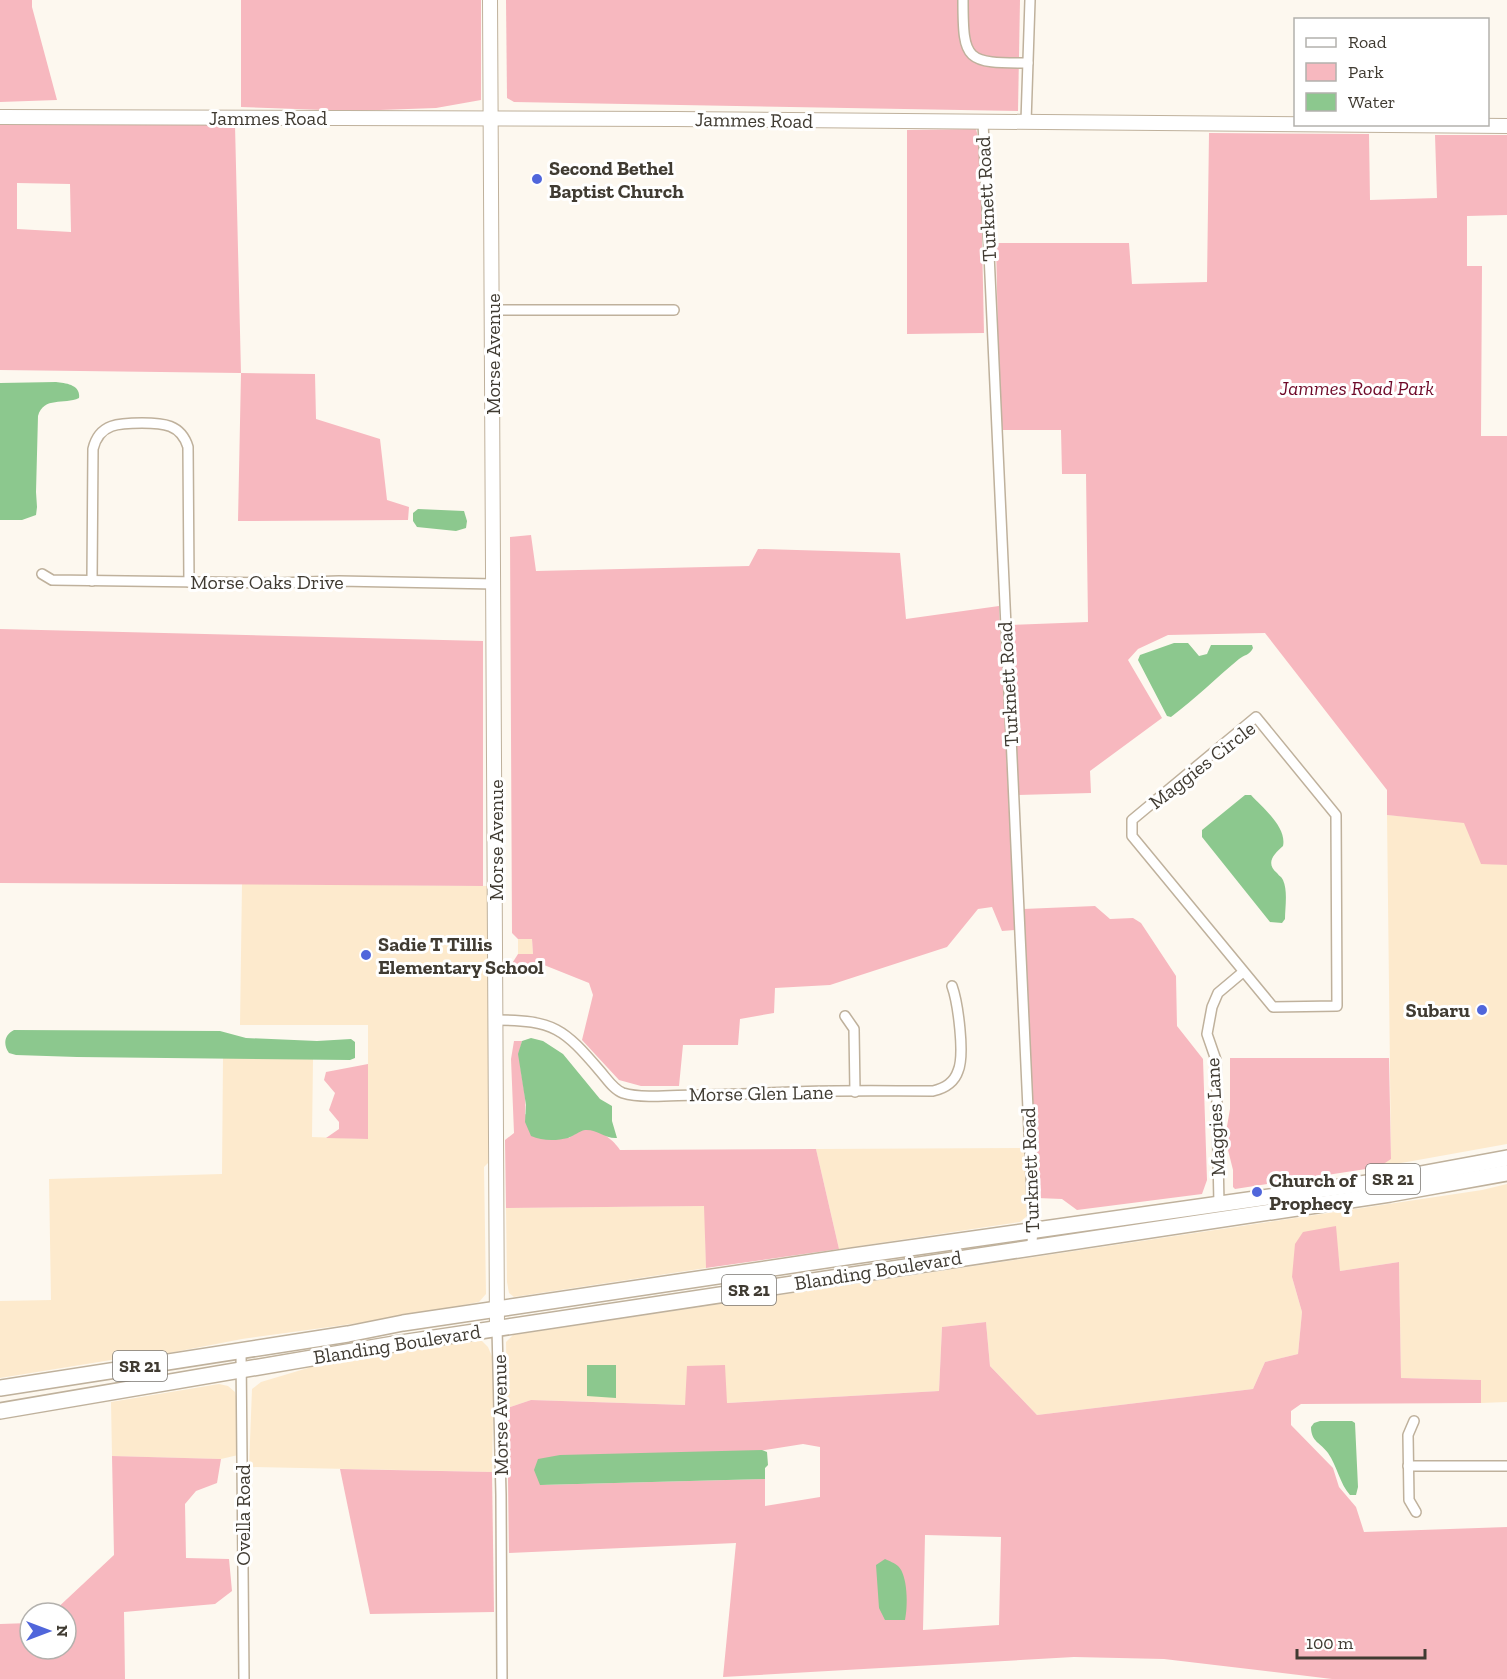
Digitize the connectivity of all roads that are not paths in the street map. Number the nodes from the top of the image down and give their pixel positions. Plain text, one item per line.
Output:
1 (490, 0) edge
2 (963, 0) edge
3 (1030, 0) edge
4 (1028, 63) junction
5 (0, 117) edge
6 (492, 119) junction
7 (983, 122) junction
8 (1026, 122) junction
9 (1294, 124) edge
10 (1489, 126) edge
11 (1507, 126) edge
12 (493, 310) junction
13 (674, 310) dead end
14 (42, 574) dead end
15 (92, 581) junction
16 (189, 582) junction
17 (495, 584) junction
18 (1243, 972) junction
19 (952, 986) dead end
20 (845, 1016) dead end
21 (496, 1020) junction
22 (855, 1092) junction
23 (1507, 1158) edge
24 (1507, 1173) edge
25 (1389, 1187) junction
26 (1254, 1199) junction
27 (1219, 1204) junction
28 (1215, 1220) junction
29 (1179, 1225) junction
30 (1032, 1239) junction
31 (853, 1256) junction
32 (856, 1274) junction
33 (675, 1282) junction
34 (677, 1301) junction
35 (498, 1309) junction
36 (403, 1323) junction
37 (497, 1328) junction
38 (368, 1348) junction
39 (241, 1351) junction
40 (241, 1370) junction
41 (0, 1388) edge
42 (0, 1410) edge
43 (1414, 1422) dead end
44 (1408, 1466) junction
45 (1507, 1466) edge
46 (1416, 1512) dead end
47 (244, 1679) edge
48 (501, 1679) edge

1 - 6 street, Morse Avenue
2 - 4 street
3 - 4 street
4 - 8 street
5 - 6 street, Jammes Road
6 - 7 street, Jammes Road
6 - 12 street, Morse Avenue
7 - 8 street, Jammes Road
7 - 30 street, Turknett Road
8 - 9 street, Jammes Road
10 - 11 street, Jammes Road
12 - 13 street
12 - 17 street, Morse Avenue
14 - 15 street, Morse Oaks Drive
15 - 16 street, Morse Oaks Drive
15 - 16 street
16 - 17 street, Morse Oaks Drive
17 - 21 street, Morse Avenue
18 - 18 street, Maggies Circle
18 - 27 street, Maggies Lane
19 - 22 street, Morse Glen Lane
20 - 22 street
21 - 22 street, Morse Glen Lane
21 - 35 street, Morse Avenue
23 - 25 main road, Blanding Boulevard / SR 21
24 - 25 main road, Blanding Boulevard / SR 21
25 - 26 main road, Blanding Boulevard / SR 21
25 - 28 main road, Blanding Boulevard / SR 21
26 - 27 main road, Blanding Boulevard / SR 21
26 - 28 main road
27 - 29 main road
27 - 30 main road, Blanding Boulevard / SR 21
28 - 29 main road, Blanding Boulevard / SR 21
29 - 30 main road, Blanding Boulevard / SR 21
30 - 31 main road, Blanding Boulevard / SR 21
30 - 32 main road, Blanding Boulevard / SR 21
31 - 32 main road
31 - 33 main road, Blanding Boulevard / SR 21
32 - 34 main road, Blanding Boulevard / SR 21
33 - 34 main road
33 - 35 main road, Blanding Boulevard / SR 21
34 - 37 main road, Blanding Boulevard / SR 21
35 - 36 main road, Blanding Boulevard / SR 21
35 - 37 street, Morse Avenue
36 - 38 main road
36 - 39 main road, Blanding Boulevard / SR 21
37 - 38 main road, Blanding Boulevard / SR 21
37 - 48 street, Morse Avenue
38 - 40 main road, Blanding Boulevard / SR 21
39 - 40 street, Ovella Road
39 - 41 main road, Blanding Boulevard / SR 21
40 - 42 main road, Blanding Boulevard / SR 21
40 - 47 street, Ovella Road
43 - 44 street
44 - 45 street
44 - 46 street

